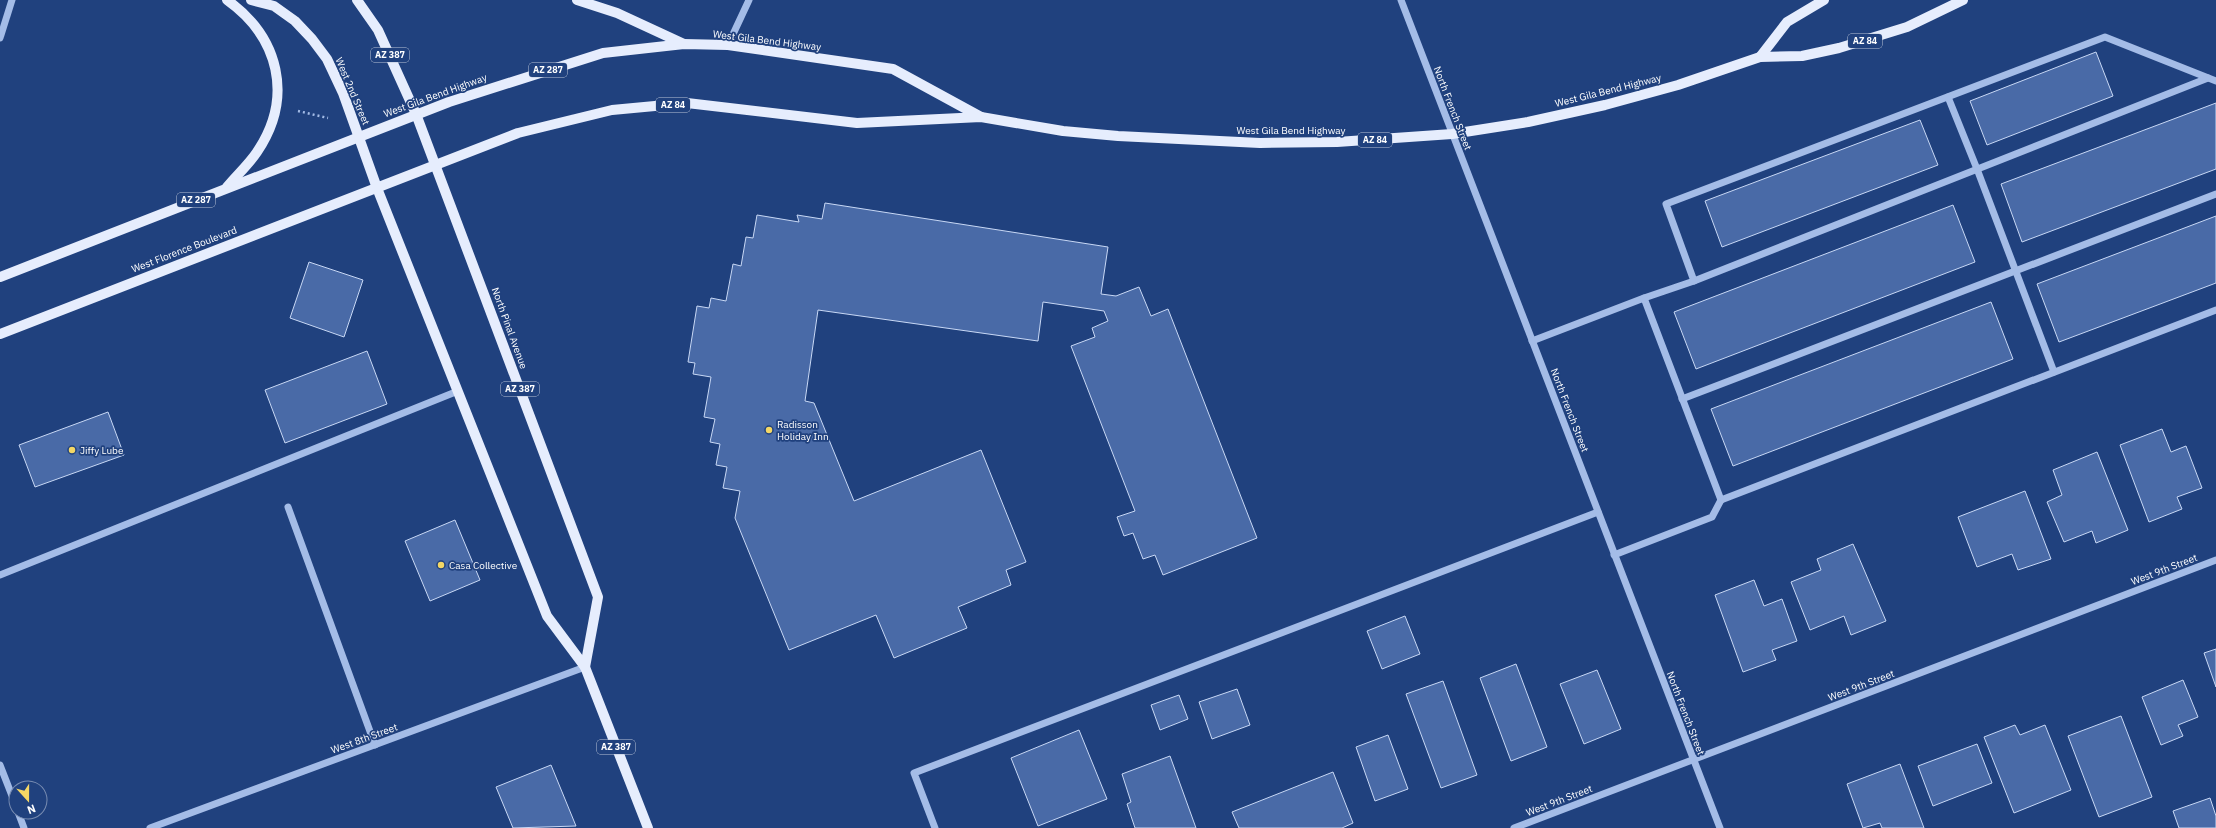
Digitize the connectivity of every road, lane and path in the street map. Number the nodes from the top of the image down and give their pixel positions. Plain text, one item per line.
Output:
1 (12, 0) edge
2 (227, 0) edge
3 (251, 0) edge
4 (357, 0) edge
5 (577, 0) edge
6 (749, 0) edge
7 (1401, 0) edge
8 (1824, 0) edge
9 (1963, 0) edge
10 (0, 38) edge
11 (684, 44) junction
12 (728, 45) junction
13 (1760, 57) junction
14 (2208, 78) junction
15 (2216, 81) edge
16 (1948, 97) junction
17 (292, 109) dead end
18 (416, 114) junction
19 (981, 117) junction
20 (329, 118) dead end
21 (1452, 134) junction
22 (358, 136) junction
23 (436, 166) junction
24 (1977, 168) junction
25 (226, 188) junction
26 (378, 188) junction
27 (2216, 194) edge
28 (2015, 271) junction
29 (0, 277) edge
30 (1694, 281) junction
31 (1644, 298) junction
32 (2216, 310) edge
33 (0, 334) edge
34 (1532, 341) junction
35 (2054, 372) junction
36 (458, 391) junction
37 (1682, 399) junction
38 (1721, 500) junction
39 (288, 507) dead end
40 (1598, 512) junction
41 (1614, 555) junction
42 (2216, 560) edge
43 (0, 575) edge
44 (585, 667) junction
45 (375, 745) junction
46 (1693, 759) junction
47 (0, 765) edge
48 (8, 786) edge
49 (150, 828) edge
50 (648, 828) edge
51 (935, 828) edge
52 (1514, 828) edge
53 (1720, 828) edge

1 - 10 street
2 - 25 main road
3 - 22 main road, West 2nd Street
4 - 18 main road, AZ 387
5 - 11 main road, AZ 84
6 - 12 street
7 - 21 street, North French Street
8 - 13 main road
9 - 13 main road, West Gila Bend Highway / AZ 84
11 - 12 main road, West Gila Bend Highway / AZ 84
11 - 18 main road, West Gila Bend Highway / AZ 287
12 - 19 main road, West Gila Bend Highway / AZ 84
13 - 21 main road, West Gila Bend Highway / AZ 84
14 - 15 street
14 - 16 street
14 - 24 street
16 - 24 street
16 - 30 street
17 - 20 path
18 - 22 main road, West Gila Bend Highway / AZ 287
18 - 23 main road, North Pinal Avenue / AZ 387
19 - 21 main road, West Gila Bend Highway / AZ 84
19 - 23 main road, West Gila Bend Highway / AZ 84
21 - 34 street, North French Street
22 - 25 main road, AZ 287
22 - 26 main road
23 - 26 main road, West Gila Bend Highway / AZ 84
23 - 44 main road, North Pinal Avenue / AZ 387
24 - 28 street
24 - 30 street
25 - 29 main road, AZ 287
26 - 33 main road, West Florence Boulevard
26 - 36 main road, AZ 387
27 - 28 street
28 - 35 street
28 - 37 street
30 - 31 street
31 - 34 street
31 - 37 street
32 - 35 street
34 - 40 street, North French Street
35 - 38 street
36 - 43 street
36 - 44 main road, AZ 387
37 - 38 street
38 - 41 street
39 - 45 street
40 - 41 street, North French Street
40 - 51 street
41 - 46 street, North French Street
42 - 46 street, West 9th Street
44 - 45 street, West 8th Street
44 - 50 main road, AZ 387
45 - 49 street, West 8th Street
46 - 52 street, West 9th Street
46 - 53 street, North French Street
47 - 48 street

